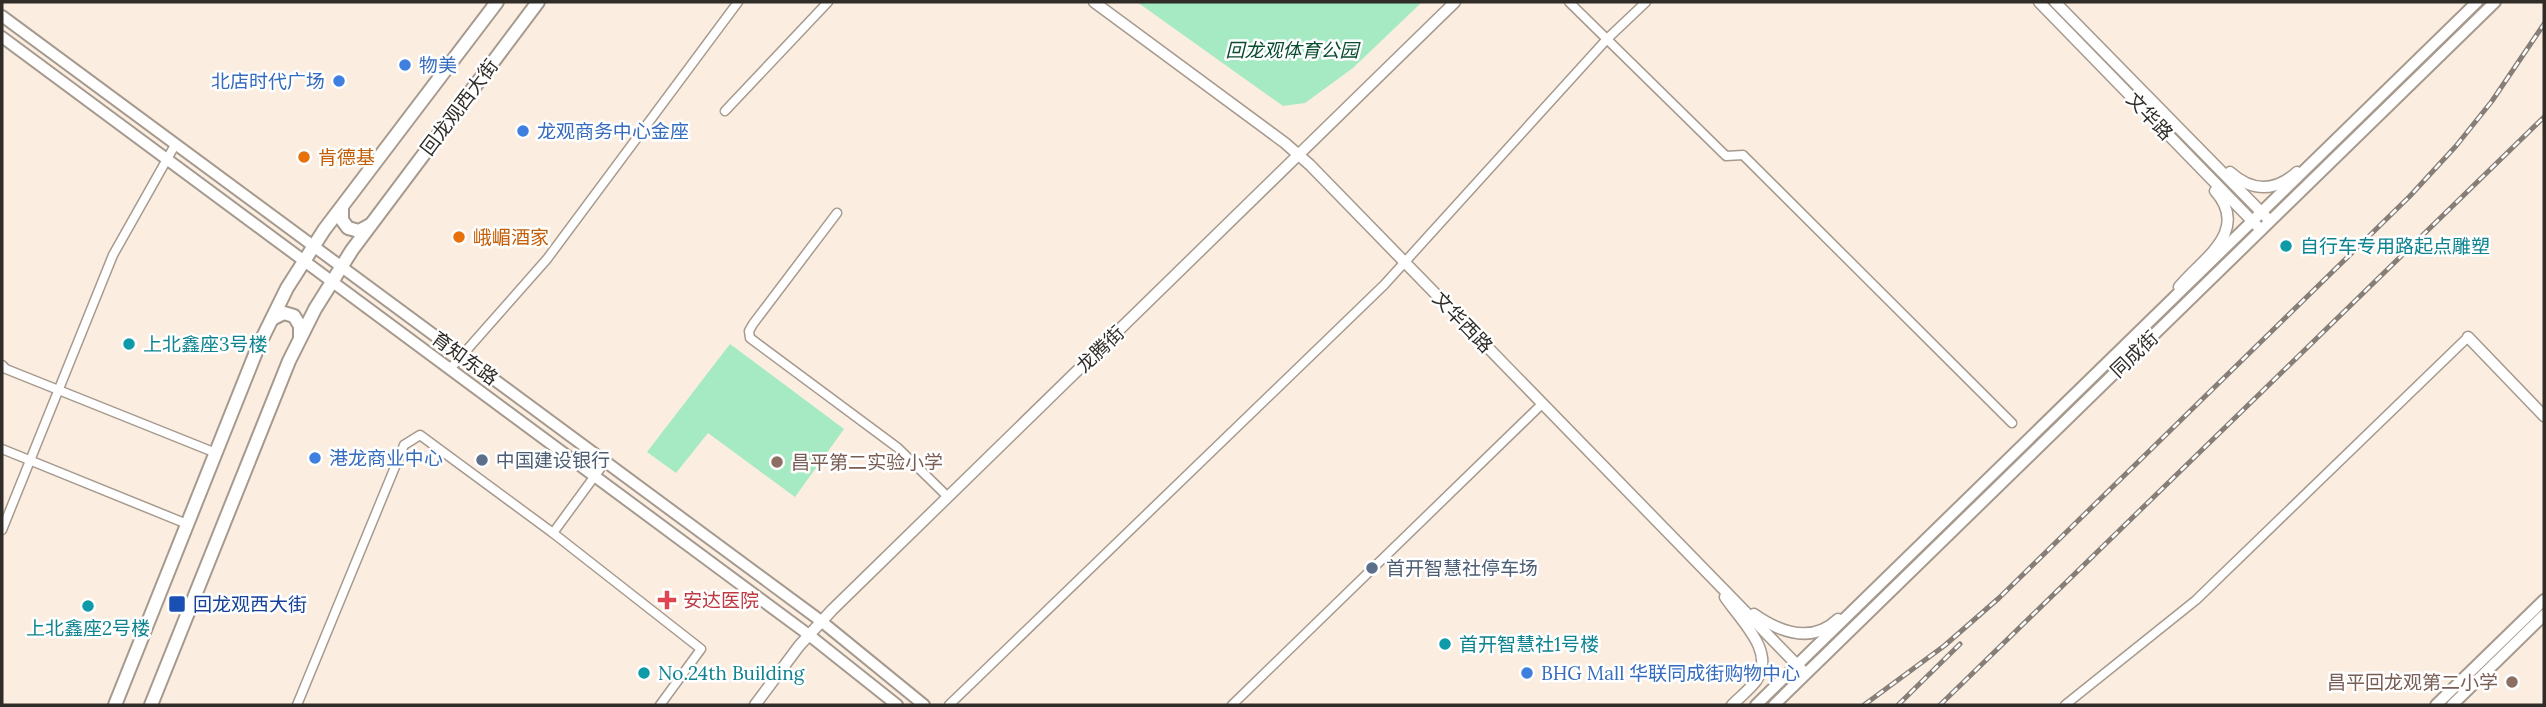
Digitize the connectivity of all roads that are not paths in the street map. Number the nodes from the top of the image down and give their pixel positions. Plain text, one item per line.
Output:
1 (497, 2) edge
2 (538, 2) edge
3 (738, 2) edge
4 (828, 2) edge
5 (1094, 2) edge
6 (1455, 2) edge
7 (1569, 2) edge
8 (1646, 2) edge
9 (2039, 2) edge
10 (2055, 2) edge
11 (2477, 2) edge
12 (2495, 2) edge
13 (2, 16) edge
14 (2, 37) edge
15 (1607, 39) junction
16 (724, 111) dead end
17 (2148, 114) junction
18 (2363, 114) junction
19 (2188, 138) junction
20 (175, 145) junction
21 (1298, 154) junction
22 (167, 159) junction
23 (344, 203) junction
24 (2262, 212) junction
25 (837, 213) dead end
26 (2253, 221) junction
27 (2270, 221) junction
28 (372, 223) junction
29 (2261, 230) junction
30 (313, 246) junction
31 (303, 260) junction
32 (1405, 262) junction
33 (341, 267) junction
34 (331, 281) junction
35 (2154, 318) junction
36 (270, 322) junction
37 (2468, 337) joint
38 (300, 338) junction
39 (461, 356) junction
40 (2, 365) edge
41 (450, 369) junction
42 (58, 390) junction
43 (1542, 404) junction
44 (2544, 416) edge
45 (2012, 423) dead end
46 (2, 449) edge
47 (216, 453) junction
48 (30, 461) junction
49 (605, 462) junction
50 (594, 476) junction
51 (948, 497) junction
52 (187, 523) junction
53 (2, 530) edge
54 (553, 533) junction
55 (1909, 556) junction
56 (1706, 571) junction
57 (1730, 596) junction
58 (2544, 600) edge
59 (2544, 615) edge
60 (821, 621) junction
61 (809, 635) junction
62 (1801, 670) junction
63 (115, 705) edge
64 (151, 705) edge
65 (297, 705) edge
66 (660, 705) edge
67 (755, 705) edge
68 (897, 705) edge
69 (924, 705) edge
70 (949, 705) edge
71 (1232, 705) edge
72 (1732, 705) edge
73 (1756, 705) edge
74 (1774, 705) edge
75 (2065, 705) edge
76 (2436, 705) edge
77 (2452, 705) edge

1 - 23 main road, 回龙观西大街
2 - 28 main road, 回龙观西大街
3 - 39 street
4 - 16 street
5 - 21 street, 文华西路
6 - 21 street, 龙腾街
7 - 15 street
8 - 15 street
9 - 17 street, 文华路
10 - 19 street, 文华路
11 - 18 main road, 同成街
12 - 27 main road, 同成街
13 - 20 main road, 育知东路
14 - 22 main road, 育知东路
15 - 32 street
15 - 45 street
17 - 26 street, 文华路
17 - 35 street
18 - 19 street
18 - 24 main road, 同成街
19 - 24 street, 文华路
20 - 22 street
20 - 30 main road, 育知东路
21 - 32 street, 文华西路
21 - 51 street, 龙腾街
22 - 31 main road, 育知东路
22 - 42 street
23 - 28 main road
23 - 30 main road, 回龙观西大街
24 - 26 main road, 同成街
24 - 27 street, 文华路
25 - 51 street
26 - 29 street, 文华路
26 - 35 main road, 同成街
27 - 29 main road, 同成街
28 - 33 main road, 回龙观西大街
29 - 62 main road, 同成街
30 - 31 main road, 回龙观西大街
30 - 33 main road, 育知东路
31 - 34 main road, 育知东路
31 - 36 main road, 回龙观西大街
32 - 43 street, 文华西路
32 - 70 street
33 - 34 main road, 回龙观西大街
33 - 39 main road, 育知东路
34 - 38 main road, 回龙观西大街
34 - 41 main road, 育知东路
35 - 55 main road, 同成街
36 - 38 main road
36 - 47 main road, 回龙观西大街
37 - 44 street
37 - 75 street
38 - 64 main road, 回龙观西大街
39 - 41 street
39 - 49 main road, 育知东路
40 - 42 street
41 - 50 main road, 育知东路
42 - 47 street
42 - 48 street
43 - 56 street, 文华西路
43 - 71 street
46 - 48 street
47 - 52 main road, 回龙观西大街
48 - 52 street
48 - 53 street
49 - 50 street
49 - 60 main road, 育知东路
50 - 54 street
50 - 61 main road, 育知东路
51 - 60 street, 龙腾街
52 - 63 main road, 回龙观西大街
54 - 65 street
54 - 66 street
55 - 57 street
55 - 62 main road, 同成街
56 - 57 street, 文华西路
56 - 72 street
57 - 62 street, 文华西路
58 - 76 main road
59 - 77 main road
60 - 61 street, 龙腾街
60 - 69 main road, 育知东路
61 - 67 street, 龙腾街
61 - 68 main road, 育知东路
62 - 73 main road, 同成街
62 - 74 main road, 同成街

